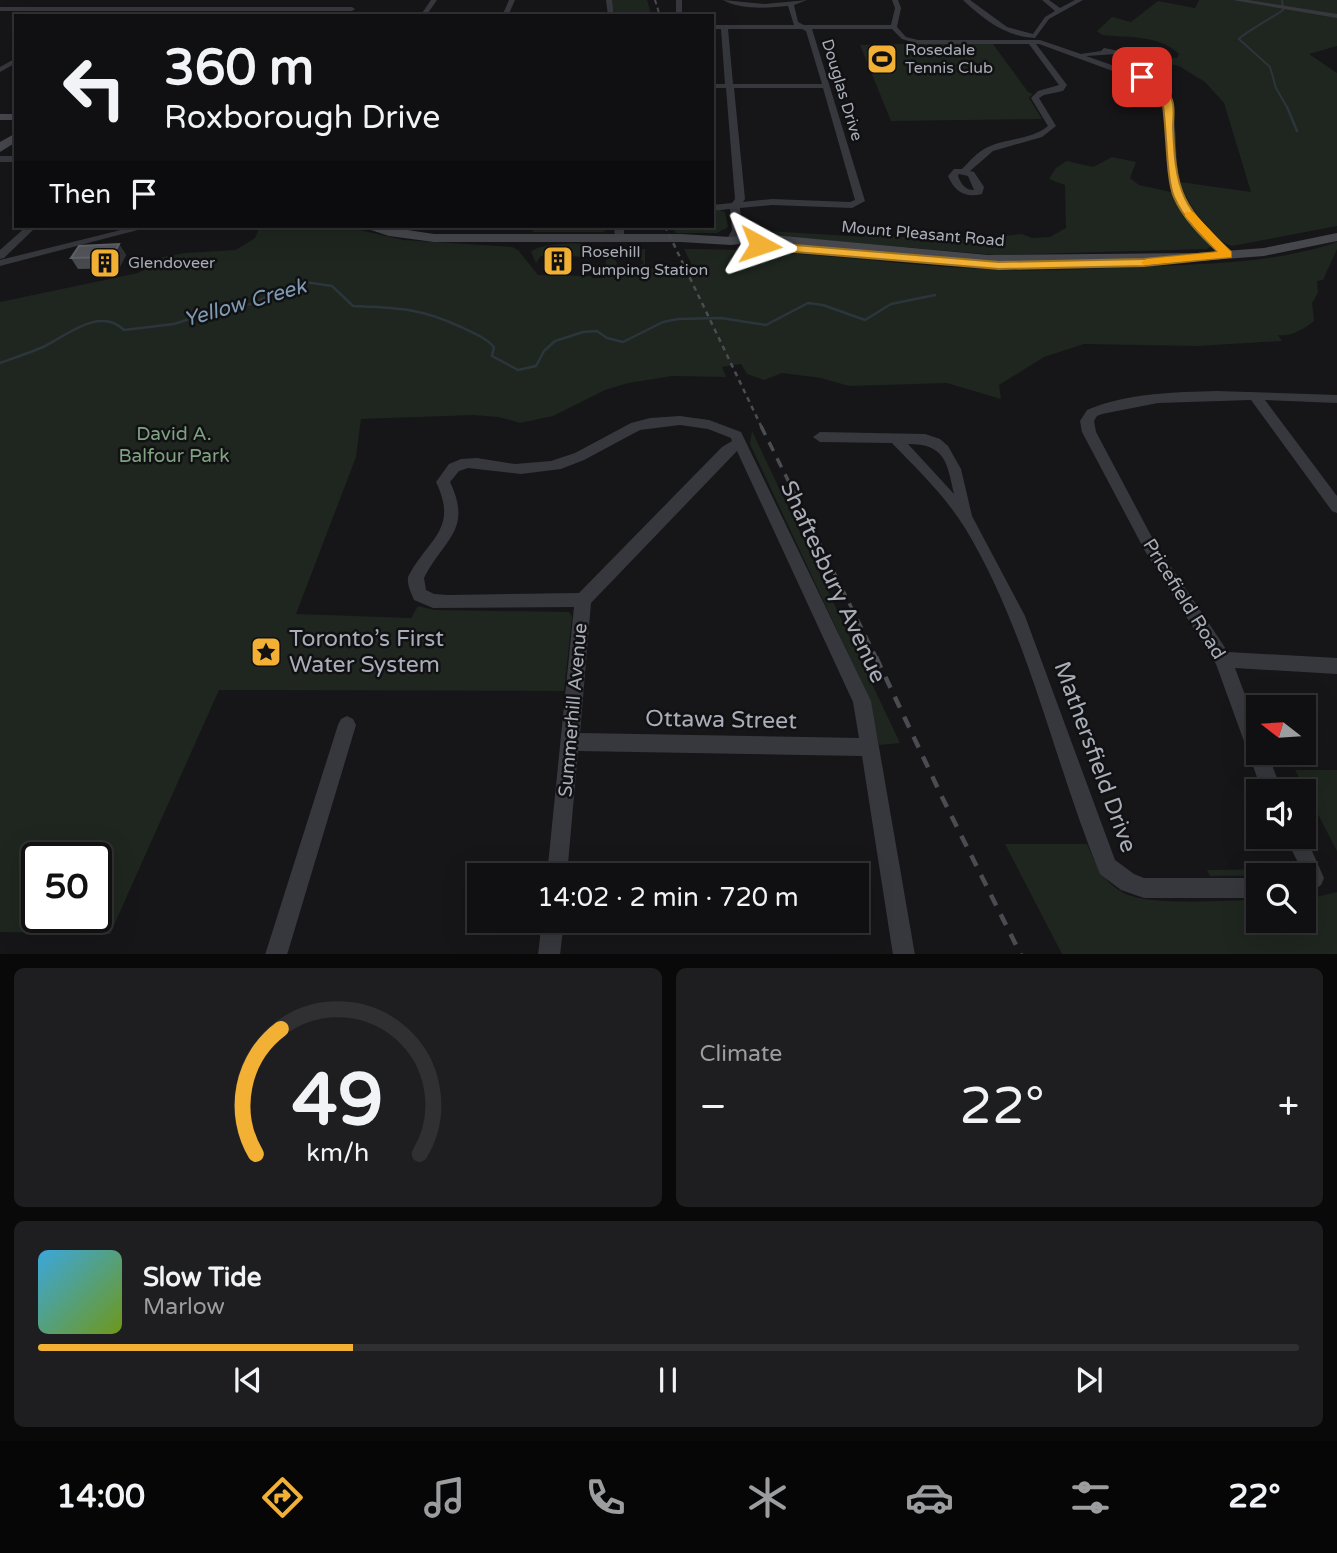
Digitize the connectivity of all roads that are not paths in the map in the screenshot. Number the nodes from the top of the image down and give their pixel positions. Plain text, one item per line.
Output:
1 (23, 0) edge
2 (110, 0) edge
3 (191, 0) edge
4 (275, 0) edge
5 (360, 0) edge
6 (726, 0) edge
7 (804, 0) edge
8 (895, 0) edge
9 (966, 0) edge
10 (1045, 0) edge
11 (1080, 0) edge
12 (1236, 0) edge
13 (791, 5) junction
14 (96, 8) junction
15 (266, 8) junction
16 (180, 9) junction
17 (352, 9) junction
18 (3, 10) edge
19 (1059, 11) junction
20 (86, 14) edge
21 (174, 14) edge
22 (260, 14) edge
23 (348, 14) edge
24 (1337, 16) edge
25 (714, 27) edge
26 (724, 27) junction
27 (806, 27) junction
28 (894, 27) junction
29 (1031, 40) junction
30 (1106, 52) dead end
31 (1081, 56) junction
32 (714, 86) edge
33 (730, 86) junction
34 (826, 86) junction
35 (965, 171) dead end
36 (735, 206) junction
37 (714, 208) edge
38 (31, 228) edge
39 (140, 228) edge
40 (374, 228) edge
41 (1337, 230) edge
42 (619, 233) edge
43 (1337, 237) edge
44 (731, 241) junction
45 (1231, 254) junction
46 (0, 256) edge
47 (0, 263) edge
48 (1255, 396) junction
49 (1337, 399) edge
50 (820, 437) dead end
51 (895, 438) junction
52 (740, 442) junction
53 (1337, 507) edge
54 (969, 523) junction
55 (583, 600) junction
56 (1223, 660) junction
57 (1337, 666) edge
58 (347, 725) dead end
59 (571, 742) junction
60 (870, 747) junction
61 (1268, 779) edge
62 (558, 863) edge
63 (1246, 888) edge
64 (551, 933) edge
65 (276, 954) edge
66 (549, 954) edge
67 (904, 954) edge

1 - 18 street
2 - 14 street
3 - 16 street
4 - 15 street
5 - 17 street
6 - 13 street
7 - 13 street
8 - 28 street
9 - 29 street
10 - 19 street
11 - 19 street
12 - 24 street
13 - 27 street, Douglas Drive
14 - 16 street
14 - 18 street
14 - 20 street
15 - 16 street
15 - 17 street
15 - 22 street
16 - 21 street
17 - 23 street
19 - 29 street
25 - 26 street
26 - 27 street
26 - 33 street
27 - 28 street
27 - 34 street, Douglas Drive
28 - 29 street
29 - 31 street
29 - 35 street
30 - 31 street
31 - 45 street
32 - 33 street
33 - 34 street
33 - 36 street
34 - 36 street, Douglas Drive
36 - 37 street
36 - 44 street
38 - 46 street
39 - 47 street
40 - 42 main road, Mount Pleasant Road
41 - 45 main road, Mount Pleasant Road
42 - 44 main road, Mount Pleasant Road
43 - 45 main road, Mount Pleasant Road
44 - 45 main road, Mount Pleasant Road
48 - 49 street
48 - 53 street
48 - 56 street, Pricefield Road
50 - 51 street, Mathersfield Drive
51 - 54 street, Mathersfield Drive
51 - 54 street, Mathersfield Drive
52 - 55 street, Summerhill Avenue
52 - 55 street
52 - 60 street, Shaftesbury Avenue
54 - 63 street, Mathersfield Drive
55 - 59 street, Summerhill Avenue
56 - 57 street
56 - 61 street, Pricefield Road
58 - 65 street
59 - 60 street, Ottawa Street
59 - 62 street, Summerhill Avenue
60 - 67 street, Shaftesbury Avenue
64 - 66 street

